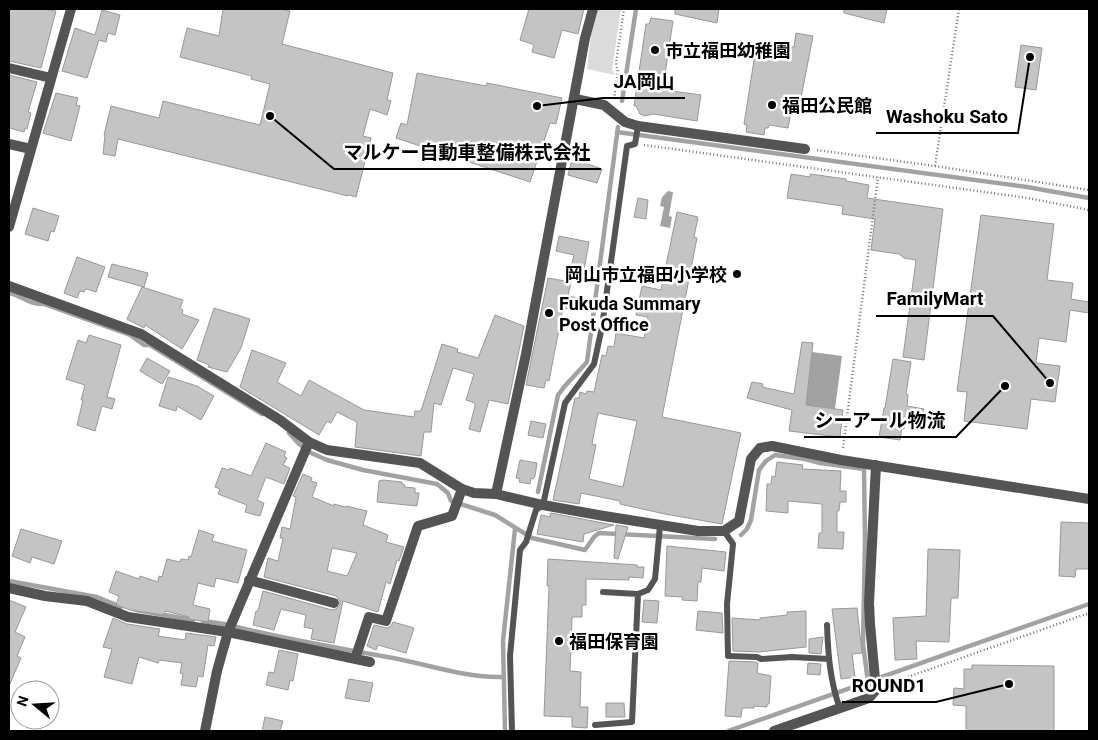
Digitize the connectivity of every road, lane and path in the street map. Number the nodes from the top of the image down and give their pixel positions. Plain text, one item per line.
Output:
1 (71, 9) edge
2 (593, 9) edge
3 (624, 9) edge
4 (960, 9) edge
5 (9, 68) edge
6 (51, 78) junction
7 (575, 99) junction
8 (612, 110) junction
9 (638, 129) junction
10 (635, 142) junction
11 (9, 144) edge
12 (31, 149) junction
13 (805, 149) joint
14 (935, 166) junction
15 (878, 177) junction
16 (1089, 190) edge
17 (1089, 210) edge
18 (9, 227) edge
19 (9, 286) edge
20 (307, 447) junction
21 (841, 460) junction
22 (876, 465) junction
23 (461, 494) junction
24 (496, 494) junction
25 (1089, 499) edge
26 (543, 505) junction
27 (660, 529) junction
28 (724, 530) junction
29 (249, 580) junction
30 (9, 588) edge
31 (603, 592) dead end
32 (638, 594) junction
33 (334, 603) dead end
34 (1089, 613) edge
35 (827, 625) dead end
36 (229, 627) junction
37 (356, 655) junction
38 (828, 659) junction
39 (370, 662) dead end
40 (877, 684) junction
41 (838, 704) junction
42 (595, 725) dead end
43 (205, 731) edge
44 (512, 731) edge
45 (774, 731) edge

1 - 6 street
2 - 7 street
3 - 8 path
4 - 14 path
5 - 6 street
6 - 12 street
7 - 8 street
7 - 24 street
8 - 9 street
9 - 10 lane
9 - 13 street
10 - 15 path
10 - 26 lane
11 - 12 street
12 - 18 street
13 - 14 path
14 - 16 path
15 - 17 path
15 - 21 path
19 - 20 street
20 - 23 street
20 - 29 street
21 - 22 street
21 - 28 street
22 - 25 street
22 - 40 street
23 - 24 street
23 - 37 street
24 - 26 street
26 - 27 street
26 - 44 lane
27 - 28 street
27 - 32 lane
28 - 38 lane
29 - 33 street
29 - 36 street
30 - 36 street
31 - 32 lane
32 - 42 lane
34 - 40 path
35 - 38 lane
36 - 37 street
36 - 43 street
37 - 39 street
38 - 41 lane
40 - 41 street
41 - 45 street

